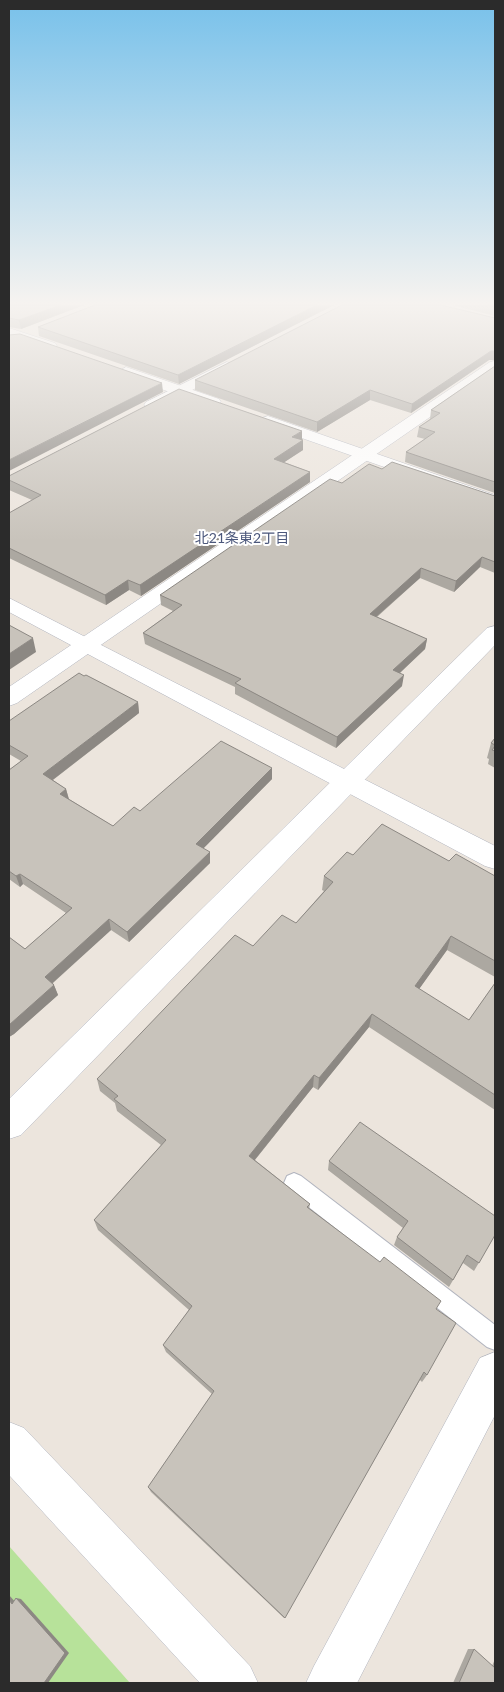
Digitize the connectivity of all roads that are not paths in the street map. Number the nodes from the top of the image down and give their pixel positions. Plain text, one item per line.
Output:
1 (160, 384) edge
2 (193, 384) edge
3 (467, 384) edge
4 (180, 391) junction
5 (225, 406) edge
6 (135, 414) edge
7 (252, 416) edge
8 (364, 455) junction
9 (495, 501) edge
10 (9, 604) edge
11 (495, 633) edge
12 (86, 644) junction
13 (9, 698) edge
14 (349, 781) junction
15 (495, 858) edge
16 (9, 1123) edge
17 (294, 1183) dead end
18 (495, 1339) edge
19 (495, 1373) edge
20 (9, 1443) edge
21 (233, 1683) edge
22 (331, 1683) edge

1 - 4 street
2 - 4 street
3 - 8 street
4 - 5 street
4 - 6 street
7 - 8 street
8 - 9 street
8 - 12 street
10 - 12 street
11 - 14 street
12 - 13 street
12 - 14 street
14 - 15 street
14 - 16 street
17 - 18 lane
19 - 22 street
20 - 21 street

